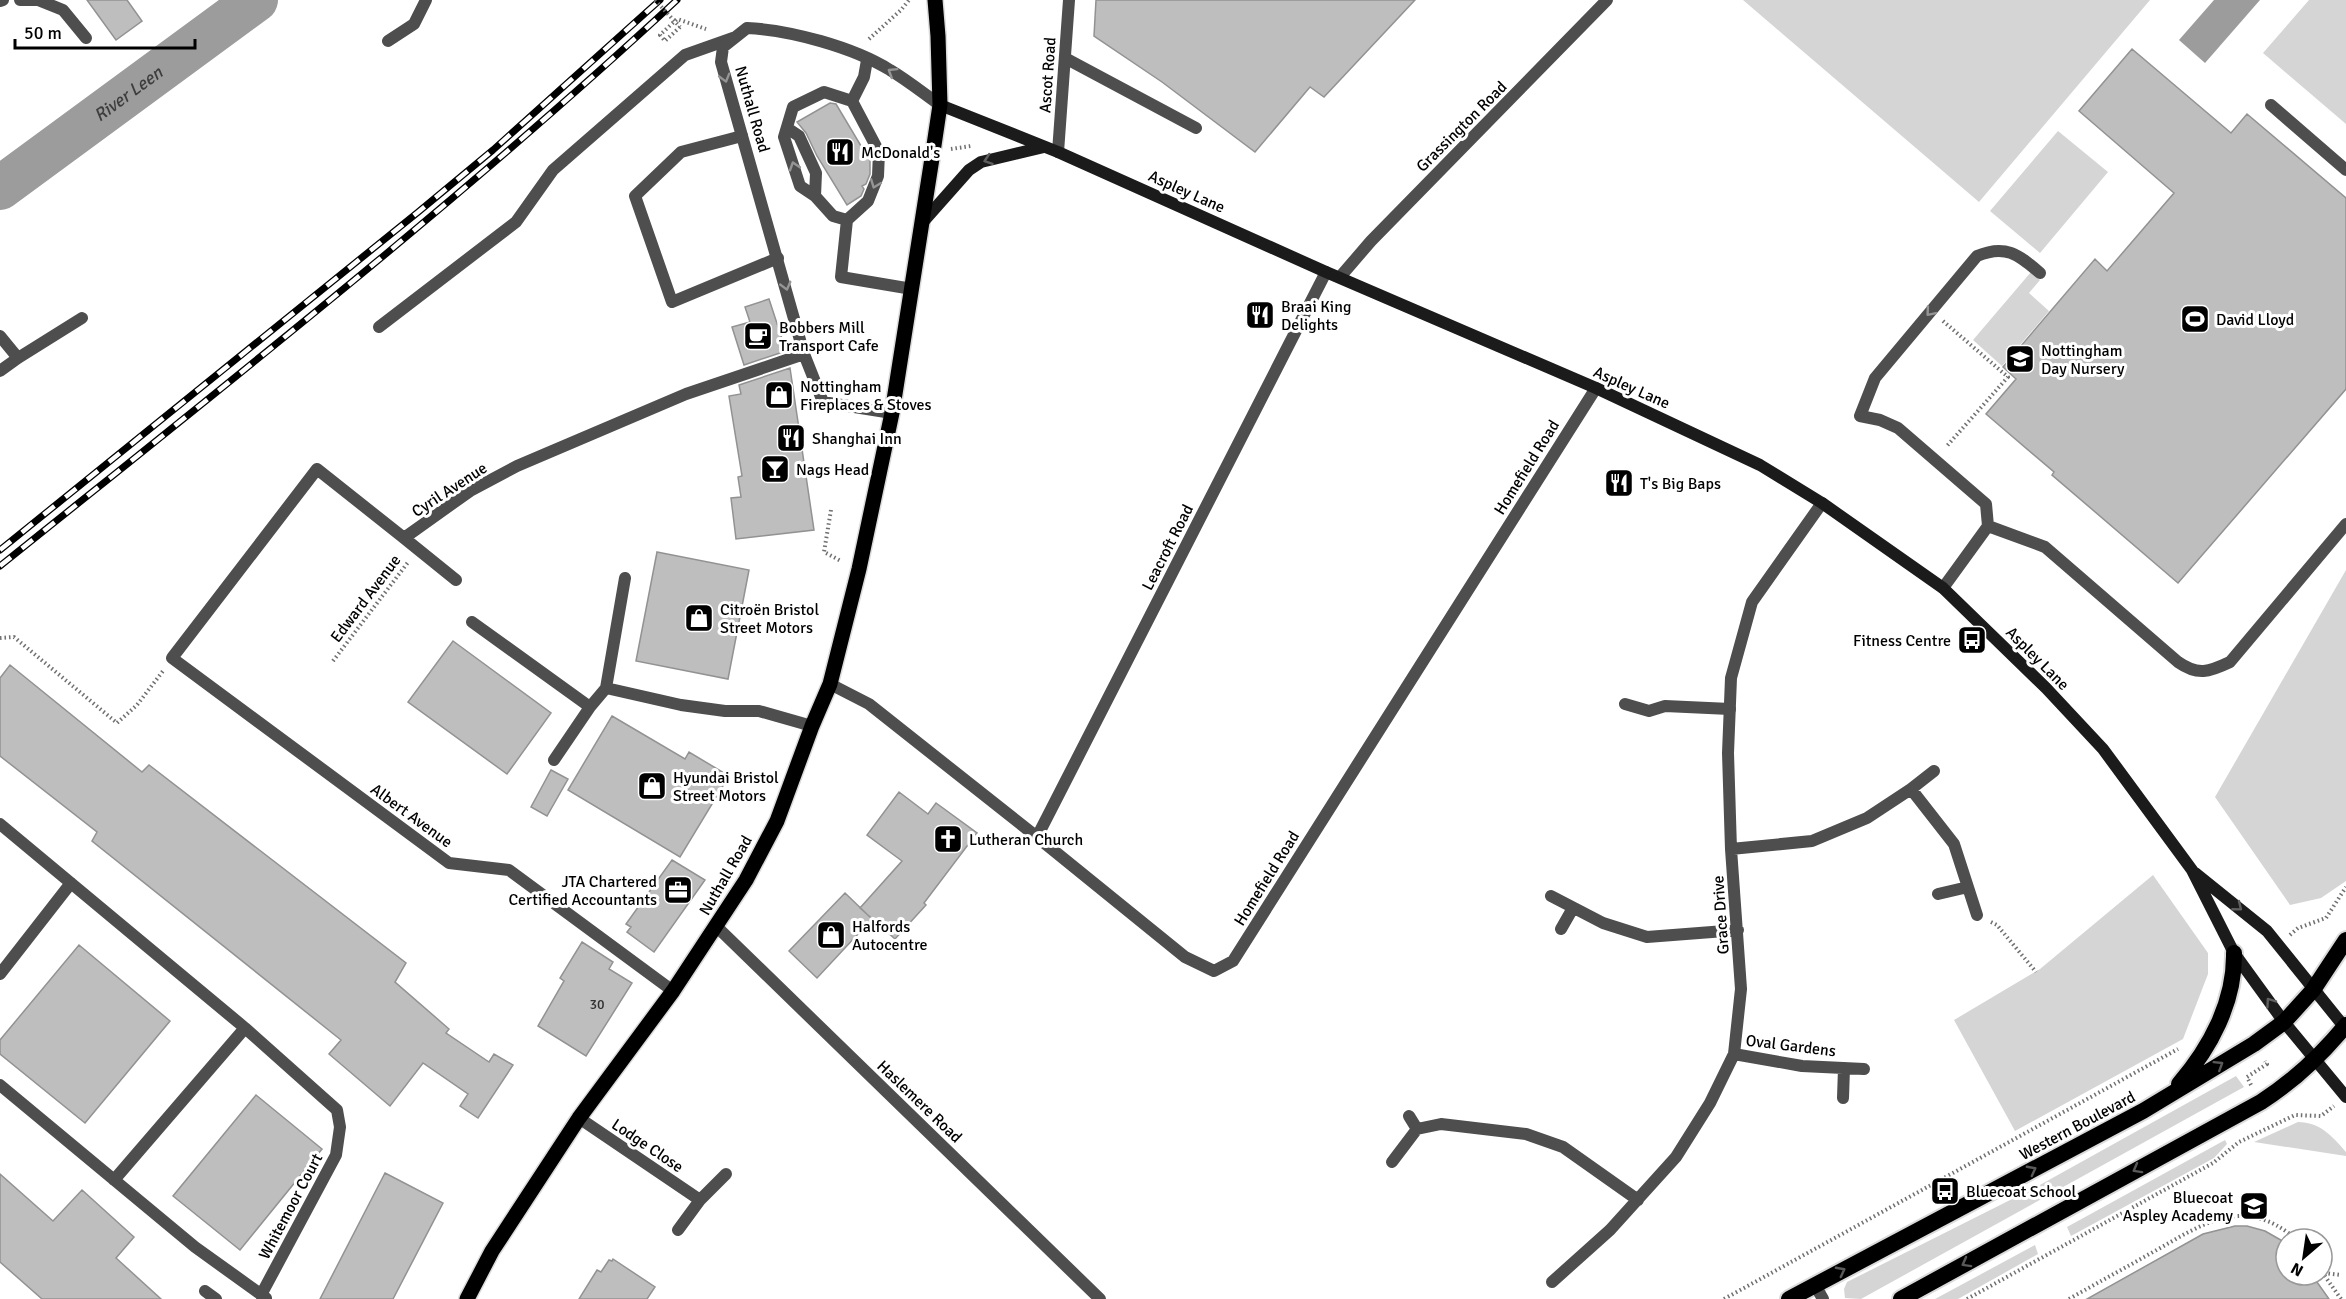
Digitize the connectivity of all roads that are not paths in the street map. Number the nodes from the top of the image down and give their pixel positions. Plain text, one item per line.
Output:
1 (20, 0) edge
2 (38, 0) edge
3 (426, 0) edge
4 (935, 0) edge
5 (1069, 0) edge
6 (1607, 0) edge
7 (86, 38) dead end
8 (733, 38) junction
9 (388, 41) dead end
10 (1065, 58) junction
11 (867, 60) junction
12 (852, 101) junction
13 (940, 105) junction
14 (2271, 105) dead end
15 (787, 128) junction
16 (1196, 128) dead end
17 (742, 136) junction
18 (1045, 147) junction
19 (1058, 152) junction
20 (2346, 170) edge
21 (815, 196) junction
22 (847, 219) junction
23 (922, 223) junction
24 (778, 258) junction
25 (1326, 272) junction
26 (2040, 273) dead end
27 (1340, 278) junction
28 (912, 289) junction
29 (82, 318) dead end
30 (380, 327) dead end
31 (0, 336) edge
32 (804, 354) junction
33 (18, 358) junction
34 (0, 371) edge
35 (1596, 388) junction
36 (892, 413) junction
37 (1822, 503) junction
38 (2346, 524) edge
39 (1988, 526) junction
40 (405, 538) junction
41 (625, 578) dead end
42 (456, 580) dead end
43 (1943, 588) junction
44 (472, 622) dead end
45 (172, 658) joint
46 (830, 684) junction
47 (606, 688) junction
48 (1625, 704) dead end
49 (590, 707) junction
50 (1730, 709) junction
51 (812, 726) junction
52 (554, 760) dead end
53 (1934, 771) dead end
54 (1911, 789) junction
55 (0, 824) edge
56 (1037, 837) junction
57 (1731, 849) junction
58 (2192, 870) junction
59 (71, 884) junction
60 (1968, 887) junction
61 (1938, 894) dead end
62 (1551, 896) dead end
63 (1573, 908) junction
64 (1977, 915) road end
65 (717, 927) junction
66 (1561, 929) dead end
67 (1738, 930) junction
68 (2346, 940) edge
69 (2234, 953) junction
70 (0, 974) edge
71 (2313, 990) junction
72 (673, 991) junction
73 (2284, 1022) junction
74 (2346, 1027) edge
75 (245, 1028) junction
76 (1734, 1054) junction
77 (2316, 1059) junction
78 (1844, 1068) junction
79 (1864, 1069) dead end
80 (0, 1085) edge
81 (2171, 1094) junction
82 (2346, 1097) edge
83 (1843, 1098) dead end
84 (1409, 1116) dead end
85 (579, 1118) junction
86 (1417, 1130) junction
87 (1392, 1162) dead end
88 (726, 1174) dead end
89 (114, 1180) junction
90 (700, 1200) junction
91 (1638, 1200) junction
92 (678, 1230) dead end
93 (1552, 1282) dead end
94 (205, 1291) dead end
95 (1819, 1292) edge
96 (264, 1297) edge
97 (216, 1299) edge
98 (467, 1299) edge
99 (1100, 1299) edge
100 (1790, 1299) edge
101 (1901, 1299) edge

1 - 2 street
2 - 7 street
3 - 9 street
4 - 13 main road, Nuthall Road
5 - 10 street, Ascot Road
6 - 27 street, Grassington Road
8 - 11 street
8 -> 17 street, Nuthall Road
8 - 30 street
10 - 16 street
10 - 19 street, Ascot Road
11 - 12 street
13 -> 11 street
12 - 15 street
12 -> 22 street
13 - 18 main road, Aspley Lane
13 - 23 main road, Nuthall Road
14 - 20 street
15 - 21 street
21 -> 15 street
17 - 24 street, Nuthall Road
17 - 24 street
18 - 19 main road, Aspley Lane
18 -> 23 main road
19 - 25 main road, Aspley Lane
21 - 22 street
22 - 28 street
23 - 28 main road, Nuthall Road
24 -> 32 street, Nuthall Road
25 - 27 main road, Aspley Lane
25 - 56 street, Leacroft Road
26 -> 39 street
27 - 35 main road, Aspley Lane
28 - 36 main road, Nuthall Road
29 - 33 street
31 - 33 street
32 - 36 street, Nuthall Road
32 - 40 street, Cyril Avenue
33 - 34 street
35 - 37 main road, Aspley Lane
35 - 56 street, Homefield Road
36 - 46 main road, Nuthall Road
37 - 43 main road, Aspley Lane
37 - 50 street, Grace Drive
38 - 39 street
39 - 43 street
40 - 42 street
40 - 45 street, Cyril Avenue
41 - 47 street
43 - 58 main road, Aspley Lane
44 - 49 street
45 - 72 street, Albert Avenue
46 - 51 main road, Nuthall Road
46 - 56 street, Homefield Road
47 - 49 street
47 - 51 street
48 - 50 street
49 - 52 street
50 - 57 street, Grace Drive
51 - 65 main road, Nuthall Road
53 - 54 street
54 - 57 street
54 - 60 street
55 - 59 street, Whitemoor Court
57 - 67 street, Grace Drive
58 - 69 main road, Aspley Lane
58 -> 71 main road, Aspley Lane
59 - 70 street
59 - 75 street, Whitemoor Court
60 - 61 street
60 - 64 street
62 - 63 street
63 - 66 street
63 - 67 street
65 - 72 main road, Nuthall Road
65 - 99 street, Haslemere Road
67 - 76 street, Grace Drive
68 - 71 highway, Western Boulevard
73 -> 69 main road, Aspley Lane
69 - 81 highway
71 - 73 highway, Western Boulevard
71 - 74 main road, Aspley Lane
72 - 85 main road, Nuthall Road
73 - 77 main road, Aspley Lane
81 -> 73 highway, Western Boulevard
74 - 77 highway
75 - 89 street
75 - 96 street, Whitemoor Court
76 - 78 street, Oval Gardens
76 - 91 street, Grace Drive
77 - 82 main road, Aspley Lane
77 -> 101 highway
78 - 79 street, Oval Gardens
78 - 83 street, Oval Gardens
80 - 89 street, Whitemoor Court
95 -> 81 highway, Western Boulevard
84 - 86 street
85 - 90 street, Lodge Close
85 - 98 main road, Nuthall Road
86 - 87 street
86 - 91 street
88 - 90 street
89 - 96 street, Whitemoor Court
90 - 92 street
91 - 93 street, Grace Drive
94 - 97 street
95 - 100 highway, Western Boulevard

